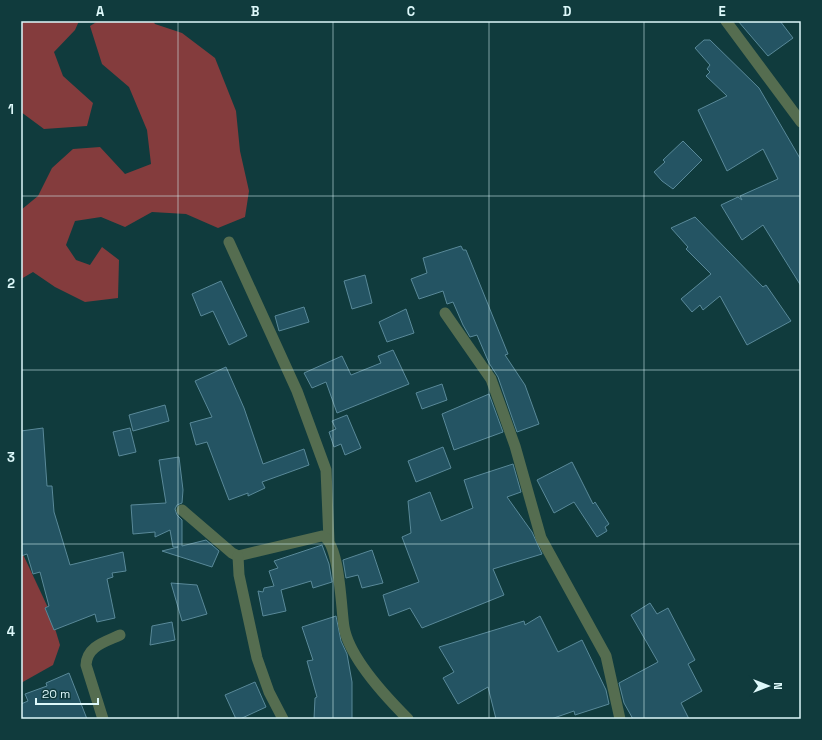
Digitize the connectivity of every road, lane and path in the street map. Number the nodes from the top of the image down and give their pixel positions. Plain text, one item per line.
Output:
1 (726, 21) edge
2 (801, 122) edge
3 (229, 242) dead end
4 (445, 313) dead end
5 (182, 510) dead end
6 (329, 540) junction
7 (238, 556) junction
8 (120, 635) dead end
9 (103, 719) edge
10 (283, 719) edge
11 (408, 719) edge
12 (620, 719) edge

1 - 2 street
3 - 6 street
4 - 12 street
5 - 7 street
6 - 7 street
6 - 11 street
7 - 10 street
8 - 9 street

